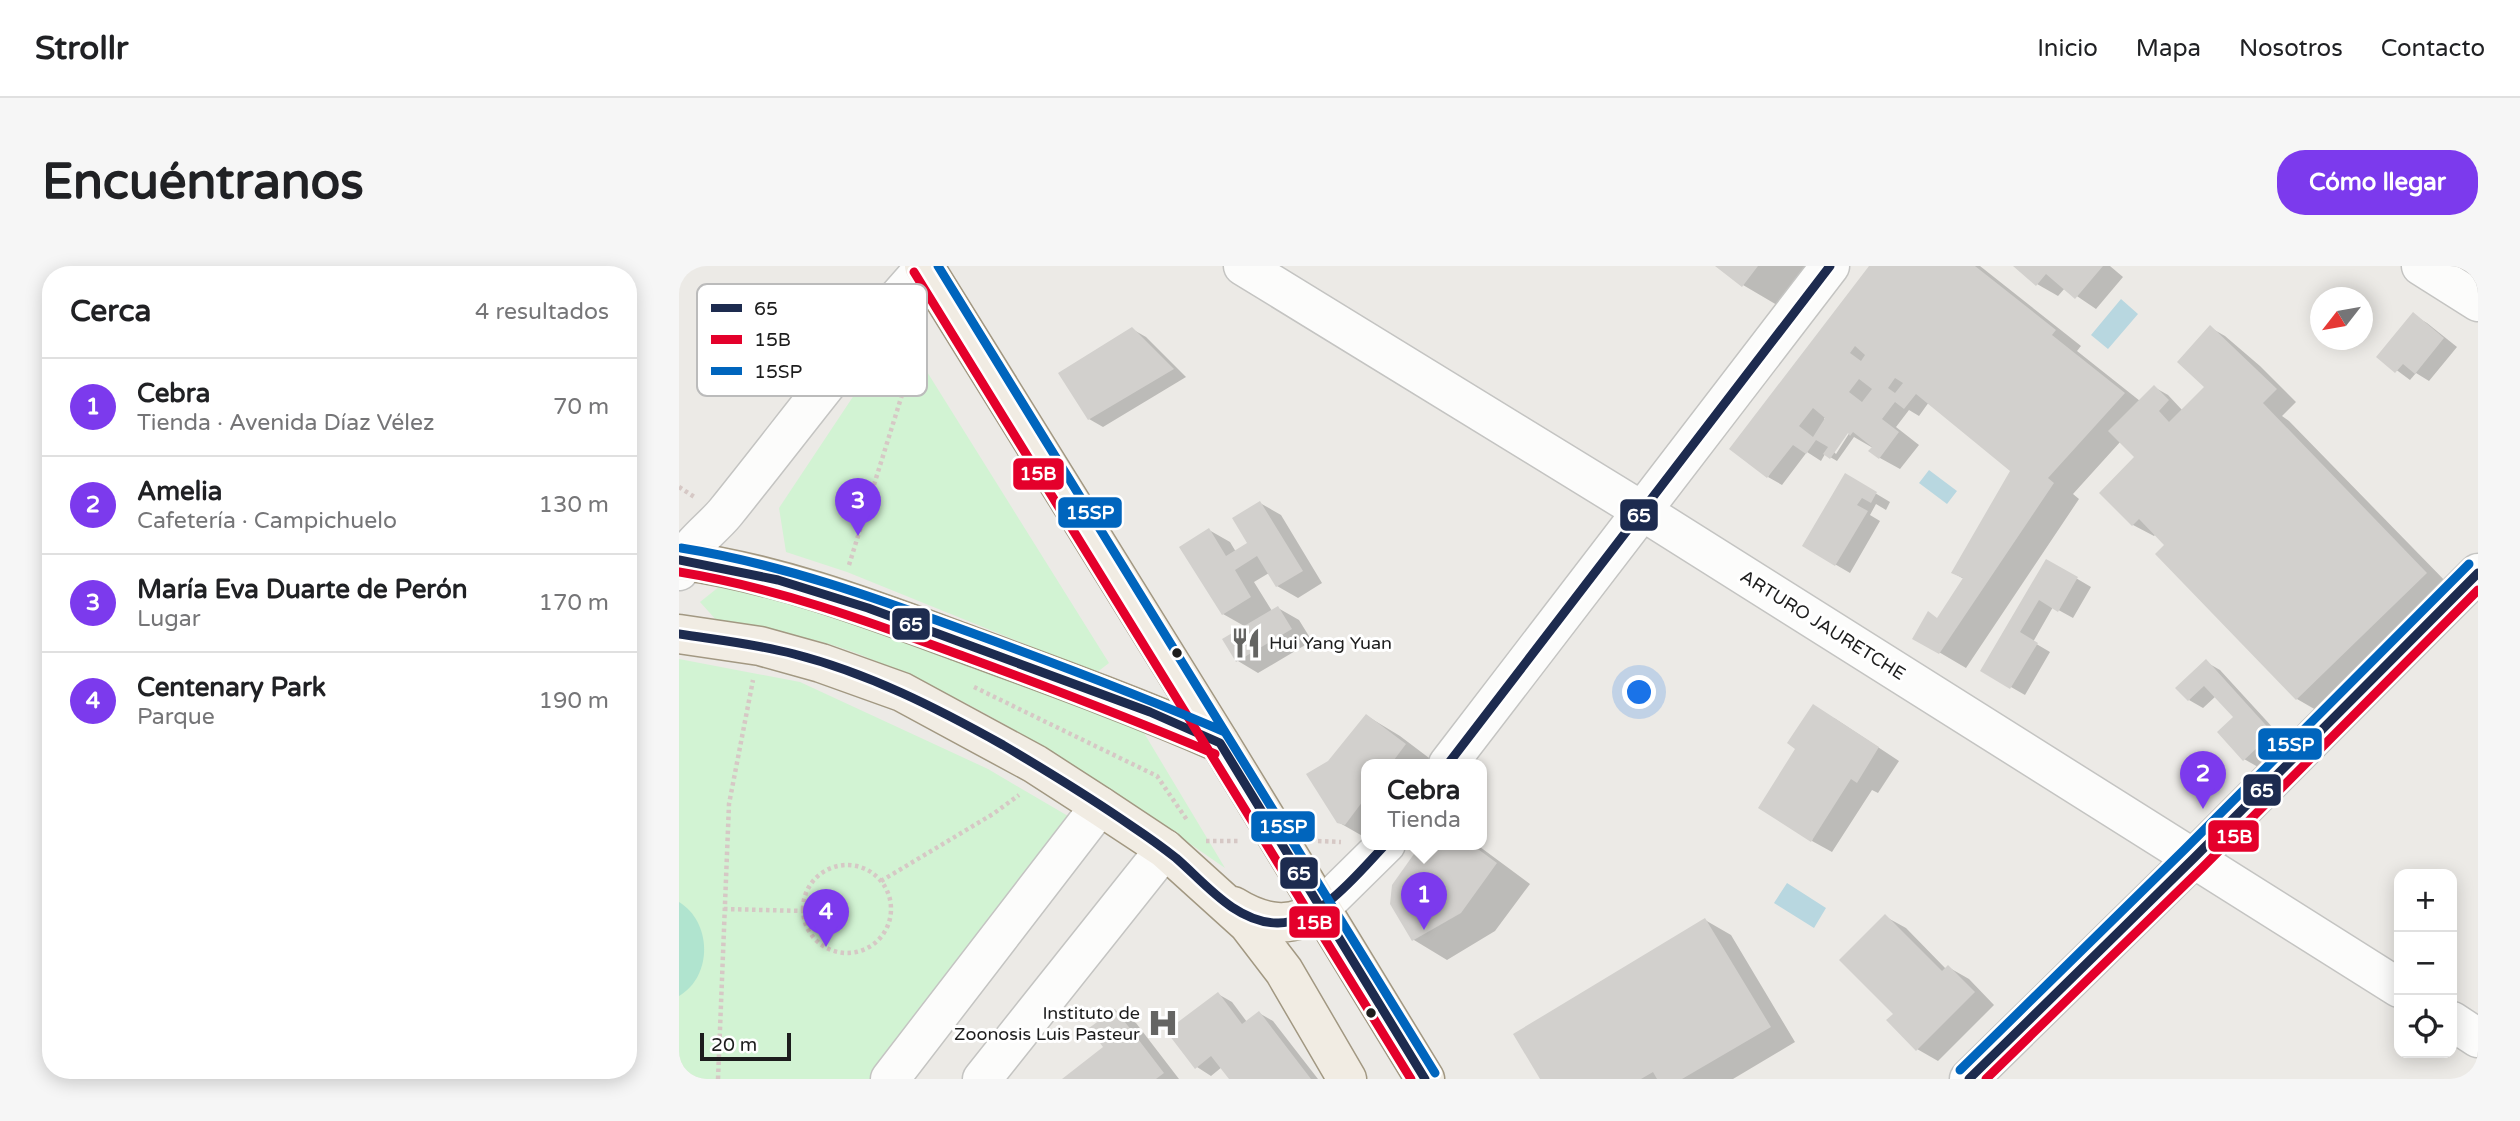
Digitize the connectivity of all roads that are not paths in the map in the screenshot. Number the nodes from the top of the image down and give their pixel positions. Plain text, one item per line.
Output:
1 (925, 266) edge
2 (1243, 266) edge
3 (1830, 266) edge
4 (2421, 266) edge
5 (909, 284) edge
6 (2478, 302) edge
7 (817, 396) edge
8 (1642, 511) junction
9 (680, 562) edge
10 (2478, 573) edge
11 (679, 634) edge
12 (1220, 743) junction
13 (1452, 759) edge
14 (1100, 806) junction
15 (1165, 849) junction
16 (1380, 850) edge
17 (2194, 858) junction
18 (1222, 900) junction
19 (1321, 908) junction
20 (2394, 985) edge
21 (2457, 1024) edge
22 (2478, 1038) edge
23 (890, 1079) edge
24 (982, 1079) edge
25 (1347, 1079) edge
26 (1425, 1079) edge
27 (1969, 1079) edge

1 - 5 street
1 - 12 main road
2 - 8 street, ARTURO JAURETCHE
3 - 8 street
4 - 6 street
7 - 9 street
8 - 13 street
8 - 17 street, ARTURO JAURETCHE
9 - 12 main road
10 - 17 street
11 - 14 main road
12 - 19 main road
14 - 15 main road
14 - 23 street
15 - 18 main road
15 - 24 street
16 - 19 street
17 - 20 street, ARTURO JAURETCHE
17 - 27 street
18 - 19 main road
18 - 25 main road
19 - 26 main road
21 - 22 street

